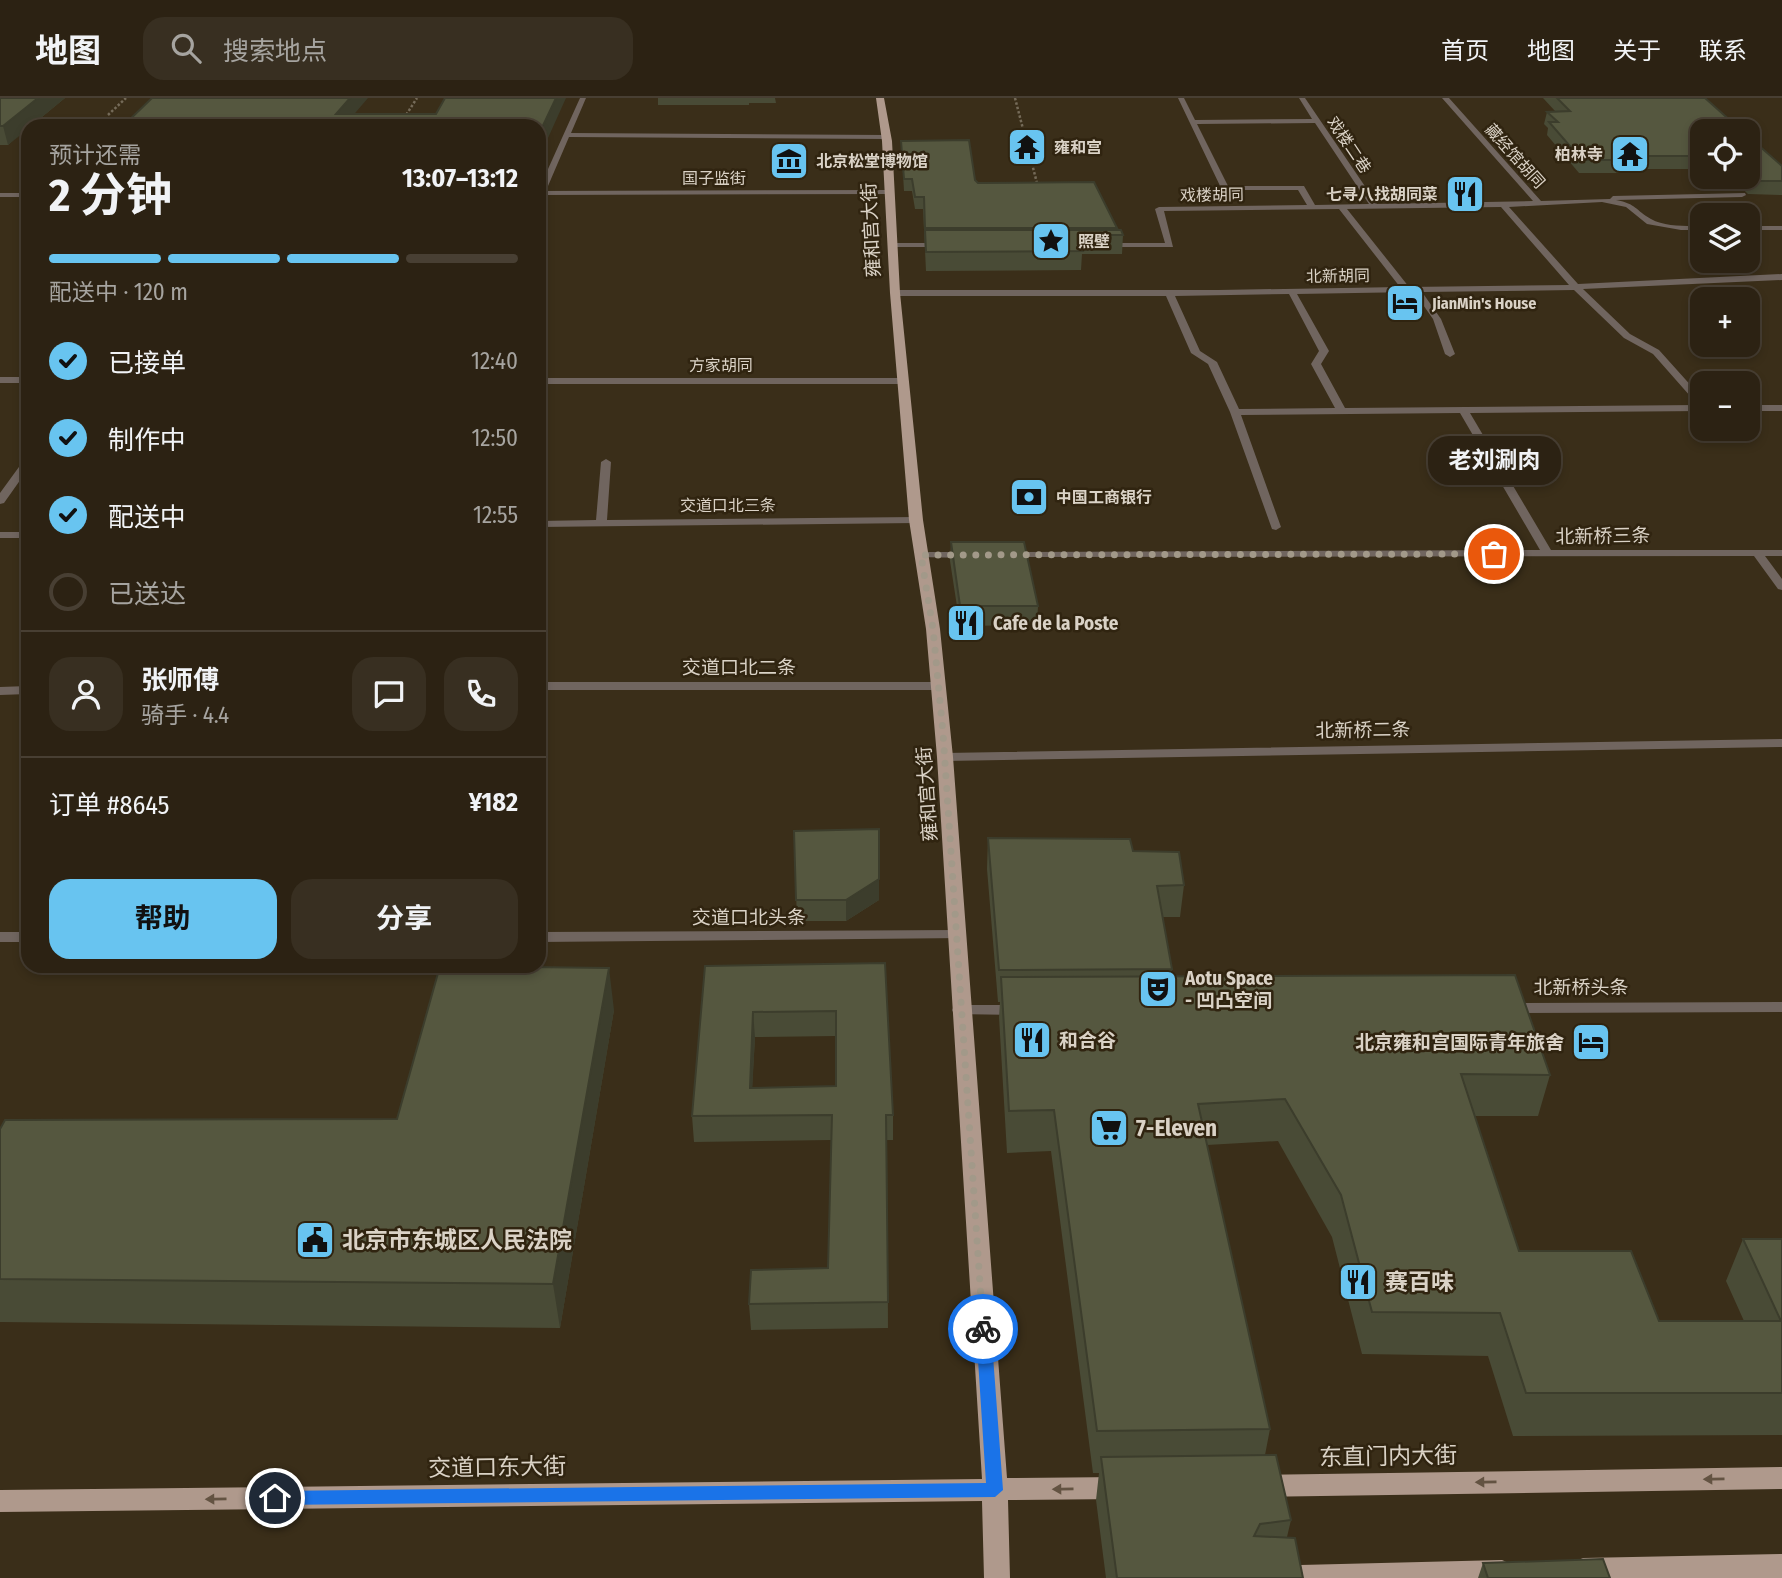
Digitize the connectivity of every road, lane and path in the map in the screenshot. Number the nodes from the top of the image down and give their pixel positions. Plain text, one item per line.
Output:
1 (126, 98) edge
2 (417, 98) edge
3 (583, 98) edge
4 (880, 98) edge
5 (1015, 98) edge
6 (1181, 98) edge
7 (1302, 98) edge
8 (1445, 98) edge
9 (108, 115) dead end
10 (403, 119) edge
11 (1317, 121) junction
12 (1193, 122) junction
13 (566, 135) junction
14 (886, 137) junction
15 (546, 180) edge
16 (889, 192) junction
17 (546, 193) edge
18 (1040, 194) edge
19 (0, 195) edge
20 (21, 195) edge
21 (1742, 195) dead end
22 (1598, 200) junction
23 (1537, 201) junction
24 (1503, 205) junction
25 (1374, 206) junction
26 (1312, 207) junction
27 (1341, 207) junction
28 (1690, 227) edge
29 (1760, 228) edge
30 (1782, 228) edge
31 (893, 245) junction
32 (949, 245) edge
33 (1101, 245) edge
34 (1782, 277) edge
35 (1576, 287) junction
36 (1410, 288) junction
37 (1291, 291) junction
38 (1169, 292) junction
39 (895, 293) junction
40 (1450, 354) dead end
41 (0, 380) edge
42 (21, 380) edge
43 (546, 381) edge
44 (903, 381) junction
45 (1690, 392) edge
46 (1690, 407) edge
47 (1760, 408) edge
48 (1782, 408) edge
49 (1464, 411) junction
50 (1235, 412) junction
51 (1342, 412) junction
52 (606, 462) dead end
53 (21, 471) edge
54 (0, 501) edge
55 (916, 520) junction
56 (601, 521) junction
57 (546, 524) edge
58 (1276, 527) dead end
59 (0, 535) edge
60 (21, 535) edge
61 (1757, 553) junction
62 (1782, 553) edge
63 (1548, 554) junction
64 (921, 555) junction
65 (976, 555) edge
66 (990, 555) edge
67 (1782, 587) edge
68 (546, 686) edge
69 (939, 686) junction
70 (0, 691) edge
71 (21, 691) edge
72 (1782, 743) edge
73 (945, 757) junction
74 (959, 935) junction
75 (0, 937) edge
76 (21, 937) edge
77 (546, 937) edge
78 (1782, 1007) edge
79 (1490, 1008) edge
80 (960, 1010) junction
81 (1030, 1010) edge
82 (1782, 1478) edge
83 (1240, 1486) edge
84 (1142, 1488) edge
85 (995, 1490) junction
86 (0, 1501) edge
87 (1782, 1566) edge
88 (1560, 1571) edge
89 (1532, 1572) edge
90 (997, 1578) edge
91 (1261, 1578) edge

1 - 9 path
2 - 10 path
3 - 13 street
4 - 14 main road, 雍和宫大街
5 - 18 path
6 - 12 street
7 - 11 street, 戏楼二巷
8 - 23 street, 藏经馆胡同
11 - 12 street
11 - 25 street, 戏楼二巷
12 - 26 street
13 - 14 street
13 - 15 street
14 - 16 main road, 雍和宫大街
16 - 17 street, 国子监街
16 - 31 main road, 雍和宫大街
19 - 20 street
21 - 22 street
22 - 23 street, 戏楼胡同
22 - 28 street
23 - 24 street, 戏楼胡同
24 - 25 street, 戏楼胡同
24 - 35 street
25 - 27 street, 戏楼胡同
26 - 27 street, 戏楼胡同
26 - 33 street, 戏楼胡同
27 - 36 street
29 - 30 street
31 - 32 street
31 - 39 main road, 雍和宫大街
34 - 35 street, 北新胡同
35 - 36 street, 北新胡同
35 - 45 street
36 - 37 street, 北新胡同
36 - 40 street
37 - 38 street, 北新胡同
37 - 51 street
38 - 39 street, 北新胡同
38 - 50 street
39 - 44 main road, 雍和宫大街
41 - 42 street
43 - 44 street, 方家胡同
44 - 55 main road, 雍和宫大街
46 - 49 street
47 - 48 street
49 - 51 street
49 - 63 street
50 - 51 street
50 - 58 street
52 - 56 street
53 - 54 street
55 - 56 street, 交道口北三条
55 - 64 main road, 雍和宫大街
56 - 57 street, 交道口北三条
59 - 60 street
61 - 62 street, 北新桥三条
61 - 63 street, 北新桥三条
61 - 67 street
63 - 66 street, 北新桥三条
64 - 65 street
64 - 69 main road, 雍和宫大街
68 - 69 street, 交道口北二条
69 - 73 main road, 雍和宫大街
70 - 71 street
72 - 73 street, 北新桥二条
73 - 74 main road, 雍和宫大街
74 - 77 street, 交道口北头条
74 - 80 main road, 雍和宫大街
75 - 76 street
78 - 79 street, 北新桥头条
80 - 81 street
80 - 85 main road, 雍和宫大街
82 -> 83 main road, 东直门内大街
84 -> 85 main road
85 -> 86 main road, 交道口东大街
85 - 90 main road, 雍和宫大街
87 - 88 main road
89 - 91 main road

